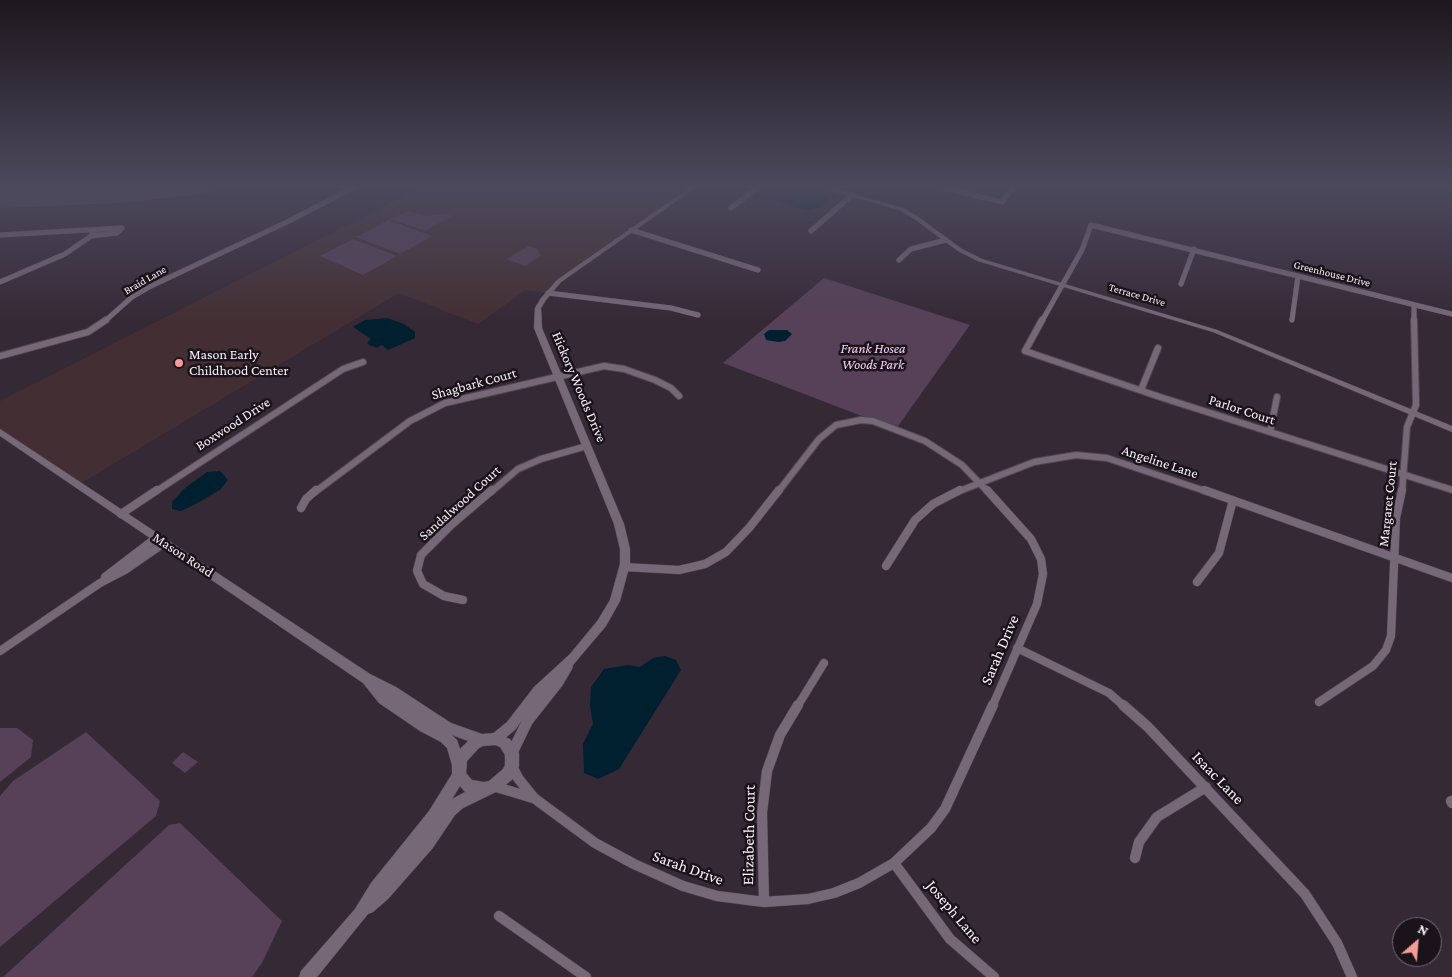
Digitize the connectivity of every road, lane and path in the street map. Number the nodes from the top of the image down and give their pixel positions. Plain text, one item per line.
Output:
1 (60, 232) edge
2 (94, 232) edge
3 (118, 232) edge
4 (265, 232) edge
5 (629, 232) edge
6 (636, 232) edge
7 (935, 232) edge
8 (1089, 232) edge
9 (1119, 232) edge
10 (0, 236) edge
11 (92, 236) junction
12 (946, 240) junction
13 (1194, 249) junction
14 (899, 260) dead end
15 (758, 270) dead end
16 (1298, 276) junction
17 (0, 282) edge
18 (1181, 284) dead end
19 (1060, 285) junction
20 (548, 293) junction
21 (1414, 305) junction
22 (1452, 314) edge
23 (698, 315) dead end
24 (1292, 320) dead end
25 (1158, 348) dead end
26 (0, 356) edge
27 (363, 362) dead end
28 (558, 375) junction
29 (1141, 390) junction
30 (679, 396) dead end
31 (1277, 397) dead end
32 (1412, 412) junction
33 (1452, 429) edge
34 (0, 432) edge
35 (1270, 432) junction
36 (587, 446) junction
37 (1404, 475) junction
38 (980, 482) junction
39 (1452, 490) edge
40 (1233, 500) junction
41 (302, 508) dead end
42 (121, 514) junction
43 (160, 541) junction
44 (1395, 557) junction
45 (886, 566) dead end
46 (624, 567) junction
47 (1452, 578) edge
48 (1197, 582) dead end
49 (463, 600) dead end
50 (1017, 648) junction
51 (0, 651) edge
52 (574, 657) junction
53 (824, 663) dead end
54 (366, 678) junction
55 (1319, 702) dead end
56 (489, 739) junction
57 (512, 759) junction
58 (459, 770) junction
59 (1206, 786) junction
60 (488, 788) junction
61 (534, 798) junction
62 (1135, 858) dead end
63 (894, 863) junction
64 (764, 902) junction
65 (360, 914) junction
66 (499, 916) dead end
67 (307, 977) edge
68 (586, 977) edge
69 (994, 977) edge
70 (1352, 977) edge

1 - 10 street
2 - 11 street
3 - 11 street
4 - 26 street, Braid Lane
5 - 20 street, Hickory Woods Drive
6 - 15 street
7 - 12 street, Terrace Drive
8 - 19 street, Greenhouse Drive
9 - 13 street, Greenhouse Drive
11 - 17 street
12 - 14 street
12 - 19 street, Terrace Drive
13 - 16 street, Greenhouse Drive
13 - 18 street
16 - 21 street, Greenhouse Drive
16 - 24 street
19 - 29 street, Parlor Court
19 - 32 street, Terrace Drive
20 - 23 street
20 - 28 street, Hickory Woods Drive
21 - 22 street, Greenhouse Drive
21 - 32 street, Margaret Court
25 - 29 street
27 - 42 street, Boxwood Drive
28 - 30 street, Shagbark Court
28 - 36 street, Hickory Woods Drive
28 - 41 street, Shagbark Court
29 - 35 street, Parlor Court
31 - 35 street
32 - 33 street, Terrace Drive
32 - 37 street, Margaret Court
34 - 42 main road, Mason Road
35 - 37 street, Parlor Court
36 - 46 street, Hickory Woods Drive
36 - 49 street, Sandalwood Court
37 - 39 street, Parlor Court
37 - 44 street, Margaret Court
38 - 40 street, Angeline Lane
38 - 45 street, Angeline Lane
38 - 46 street, Sarah Drive
38 - 50 street, Sarah Drive
40 - 44 street, Angeline Lane
40 - 48 street
42 - 43 main road, Mason Road
43 - 51 street
43 - 54 main road, Mason Road
44 - 47 street, Angeline Lane
44 - 55 street, Margaret Court
46 - 52 street, Hickory Woods Drive
50 - 59 street, Isaac Lane
50 - 63 street, Sarah Drive
52 - 56 street, Hickory Woods Drive
52 - 57 street, Hickory Woods Drive
53 - 64 street, Elizabeth Court
54 - 56 main road, Mason Road
54 - 58 main road, Mason Road
56 - 57 main road
56 - 58 main road
57 - 60 main road
57 - 61 street, Sarah Drive
58 - 60 main road
58 - 65 main road
59 - 62 street
59 - 70 street, Isaac Lane
60 - 61 street, Sarah Drive
60 - 65 main road
61 - 64 street, Sarah Drive
63 - 64 street, Sarah Drive
63 - 69 street, Joseph Lane
65 - 67 main road
66 - 68 street

